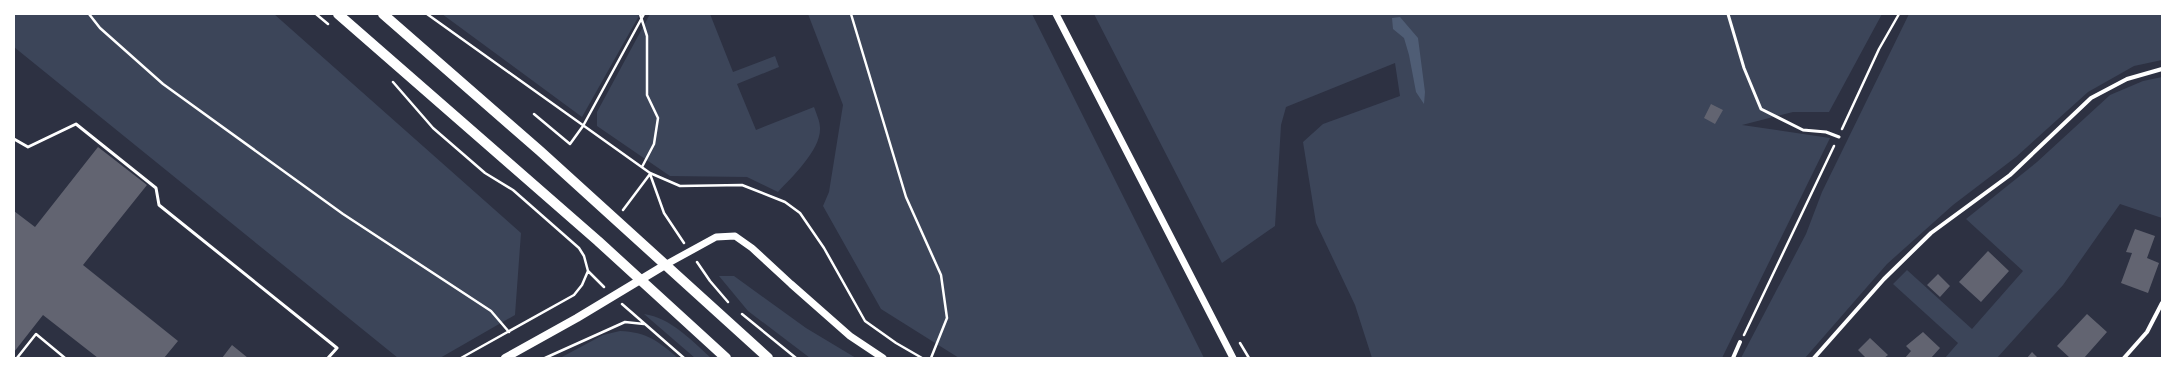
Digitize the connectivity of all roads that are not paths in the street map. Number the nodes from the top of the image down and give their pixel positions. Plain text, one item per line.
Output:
1 (338, 14) edge
2 (383, 14) edge
3 (1056, 14) edge
4 (1728, 14) edge
5 (2162, 69) edge
6 (1839, 137) road end
7 (14, 139) edge
8 (665, 265) junction
9 (639, 280) junction
10 (2162, 303) edge
11 (1740, 342) road end
12 (518, 355) edge
13 (328, 358) edge
14 (505, 358) edge
15 (726, 358) edge
16 (768, 358) edge
17 (883, 358) edge
18 (1233, 358) edge
19 (1733, 358) edge
20 (1814, 358) edge
21 (2124, 358) edge

1 - 9 main road
2 - 8 main road
3 - 18 street
4 - 6 lane
5 - 20 street
7 - 13 lane
8 - 9 main road
8 - 16 main road
8 - 17 street
9 - 12 main road
9 - 15 main road
10 - 21 street
11 - 19 street
12 - 14 main road

